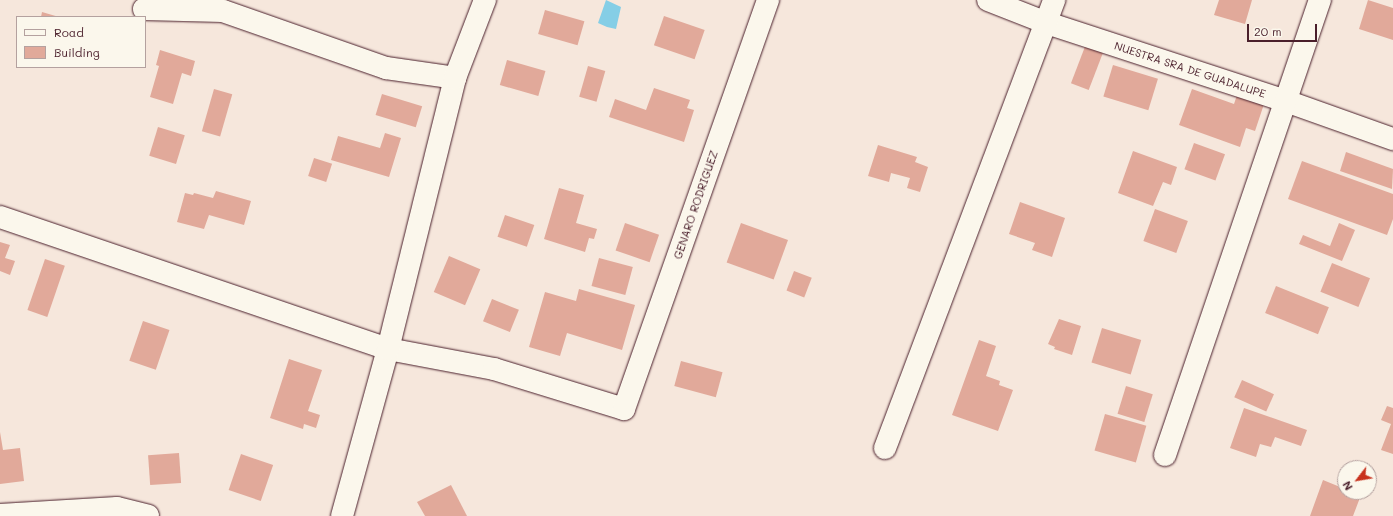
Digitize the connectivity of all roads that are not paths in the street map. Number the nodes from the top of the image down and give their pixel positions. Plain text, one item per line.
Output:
1 (486, 0) edge
2 (768, 0) edge
3 (988, 0) edge
4 (1054, 0) edge
5 (1320, 0) edge
6 (144, 9) dead end
7 (1047, 23) junction
8 (455, 78) junction
9 (1286, 101) junction
10 (1393, 139) edge
11 (0, 217) edge
12 (388, 350) junction
13 (885, 448) dead end
14 (1165, 455) dead end
15 (119, 512) edge
16 (0, 515) edge
17 (148, 516) edge
18 (342, 516) edge

1 - 8 street
2 - 12 street, GENARO RODRIGUEZ
3 - 7 street, NUESTRA SRA DE GUADALUPE
4 - 7 street
5 - 9 street
6 - 8 street
7 - 9 street, NUESTRA SRA DE GUADALUPE
7 - 13 street
8 - 12 street
9 - 10 street, NUESTRA SRA DE GUADALUPE
9 - 14 street
11 - 12 street
12 - 18 street
15 - 16 street
15 - 17 street

